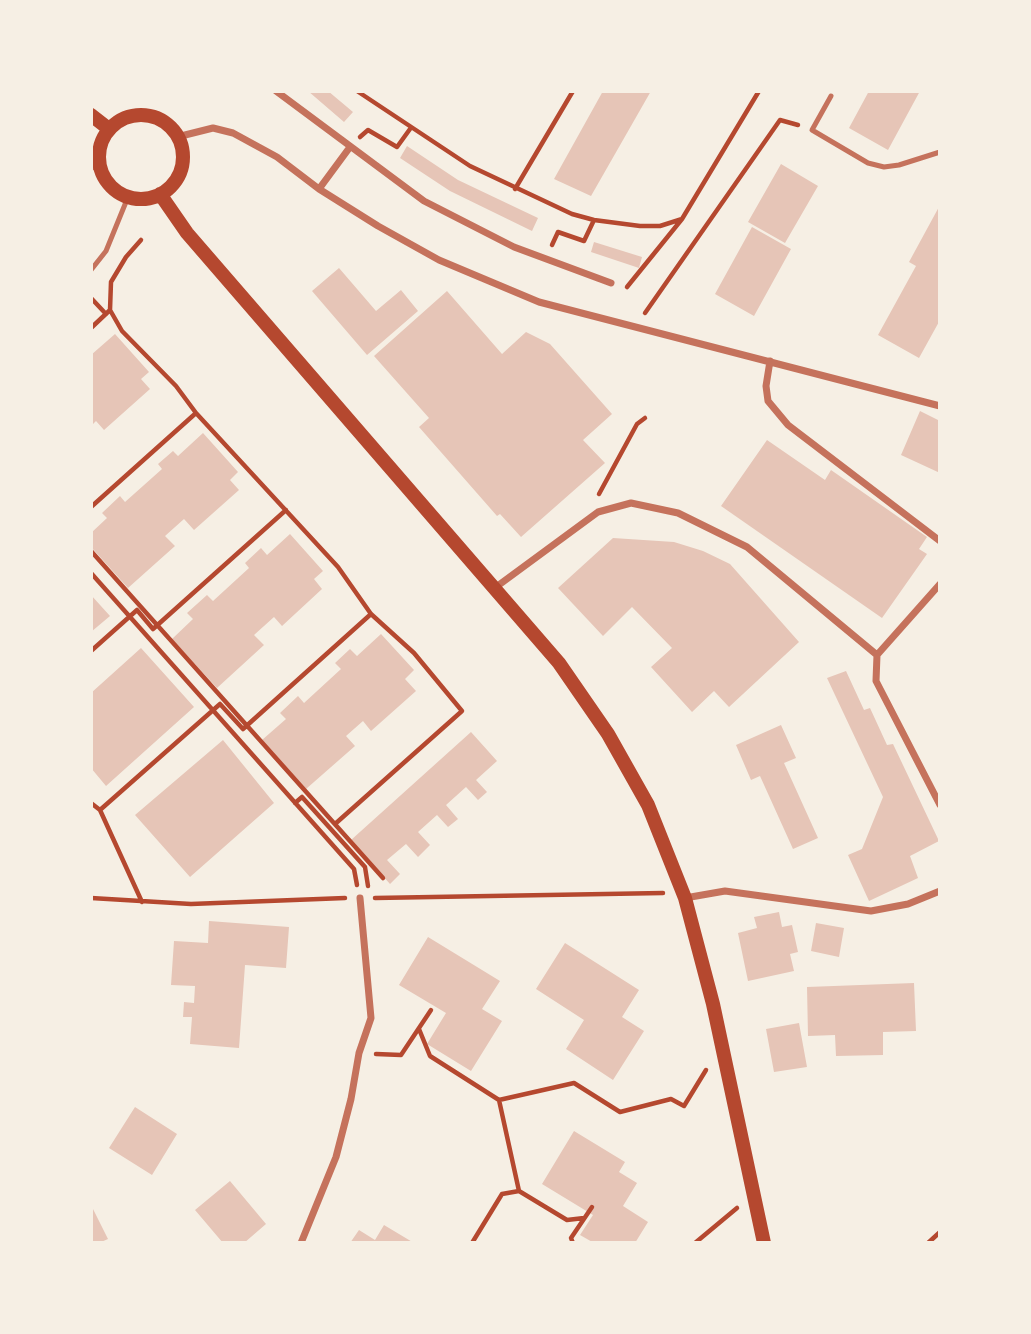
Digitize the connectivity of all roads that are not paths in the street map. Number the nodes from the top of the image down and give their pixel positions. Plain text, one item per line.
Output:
1 (276, 91) edge
2 (831, 96) dead end
3 (91, 115) edge
4 (109, 129) junction
5 (177, 137) junction
6 (350, 147) junction
7 (940, 152) edge
8 (95, 166) edge
9 (319, 189) junction
10 (160, 194) junction
11 (128, 197) junction
12 (91, 270) edge
13 (611, 284) dead end
14 (770, 361) junction
15 (940, 406) edge
16 (940, 541) edge
17 (940, 584) edge
18 (496, 587) junction
19 (877, 654) junction
20 (940, 805) edge
21 (940, 891) edge
22 (360, 898) road end
23 (685, 898) junction
24 (301, 1243) edge
25 (764, 1243) edge

1 - 6 street
2 - 7 lane
3 - 4 main road
4 - 5 main road
4 - 8 main road
5 - 9 street
5 - 10 main road
6 - 9 street
6 - 13 street
8 - 11 main road
9 - 14 street
10 - 11 main road
10 - 18 main road
11 - 12 lane
14 - 15 street
14 - 16 street
17 - 19 street
18 - 19 street
18 - 23 main road
19 - 20 street
21 - 23 street
22 - 24 street
23 - 25 main road

